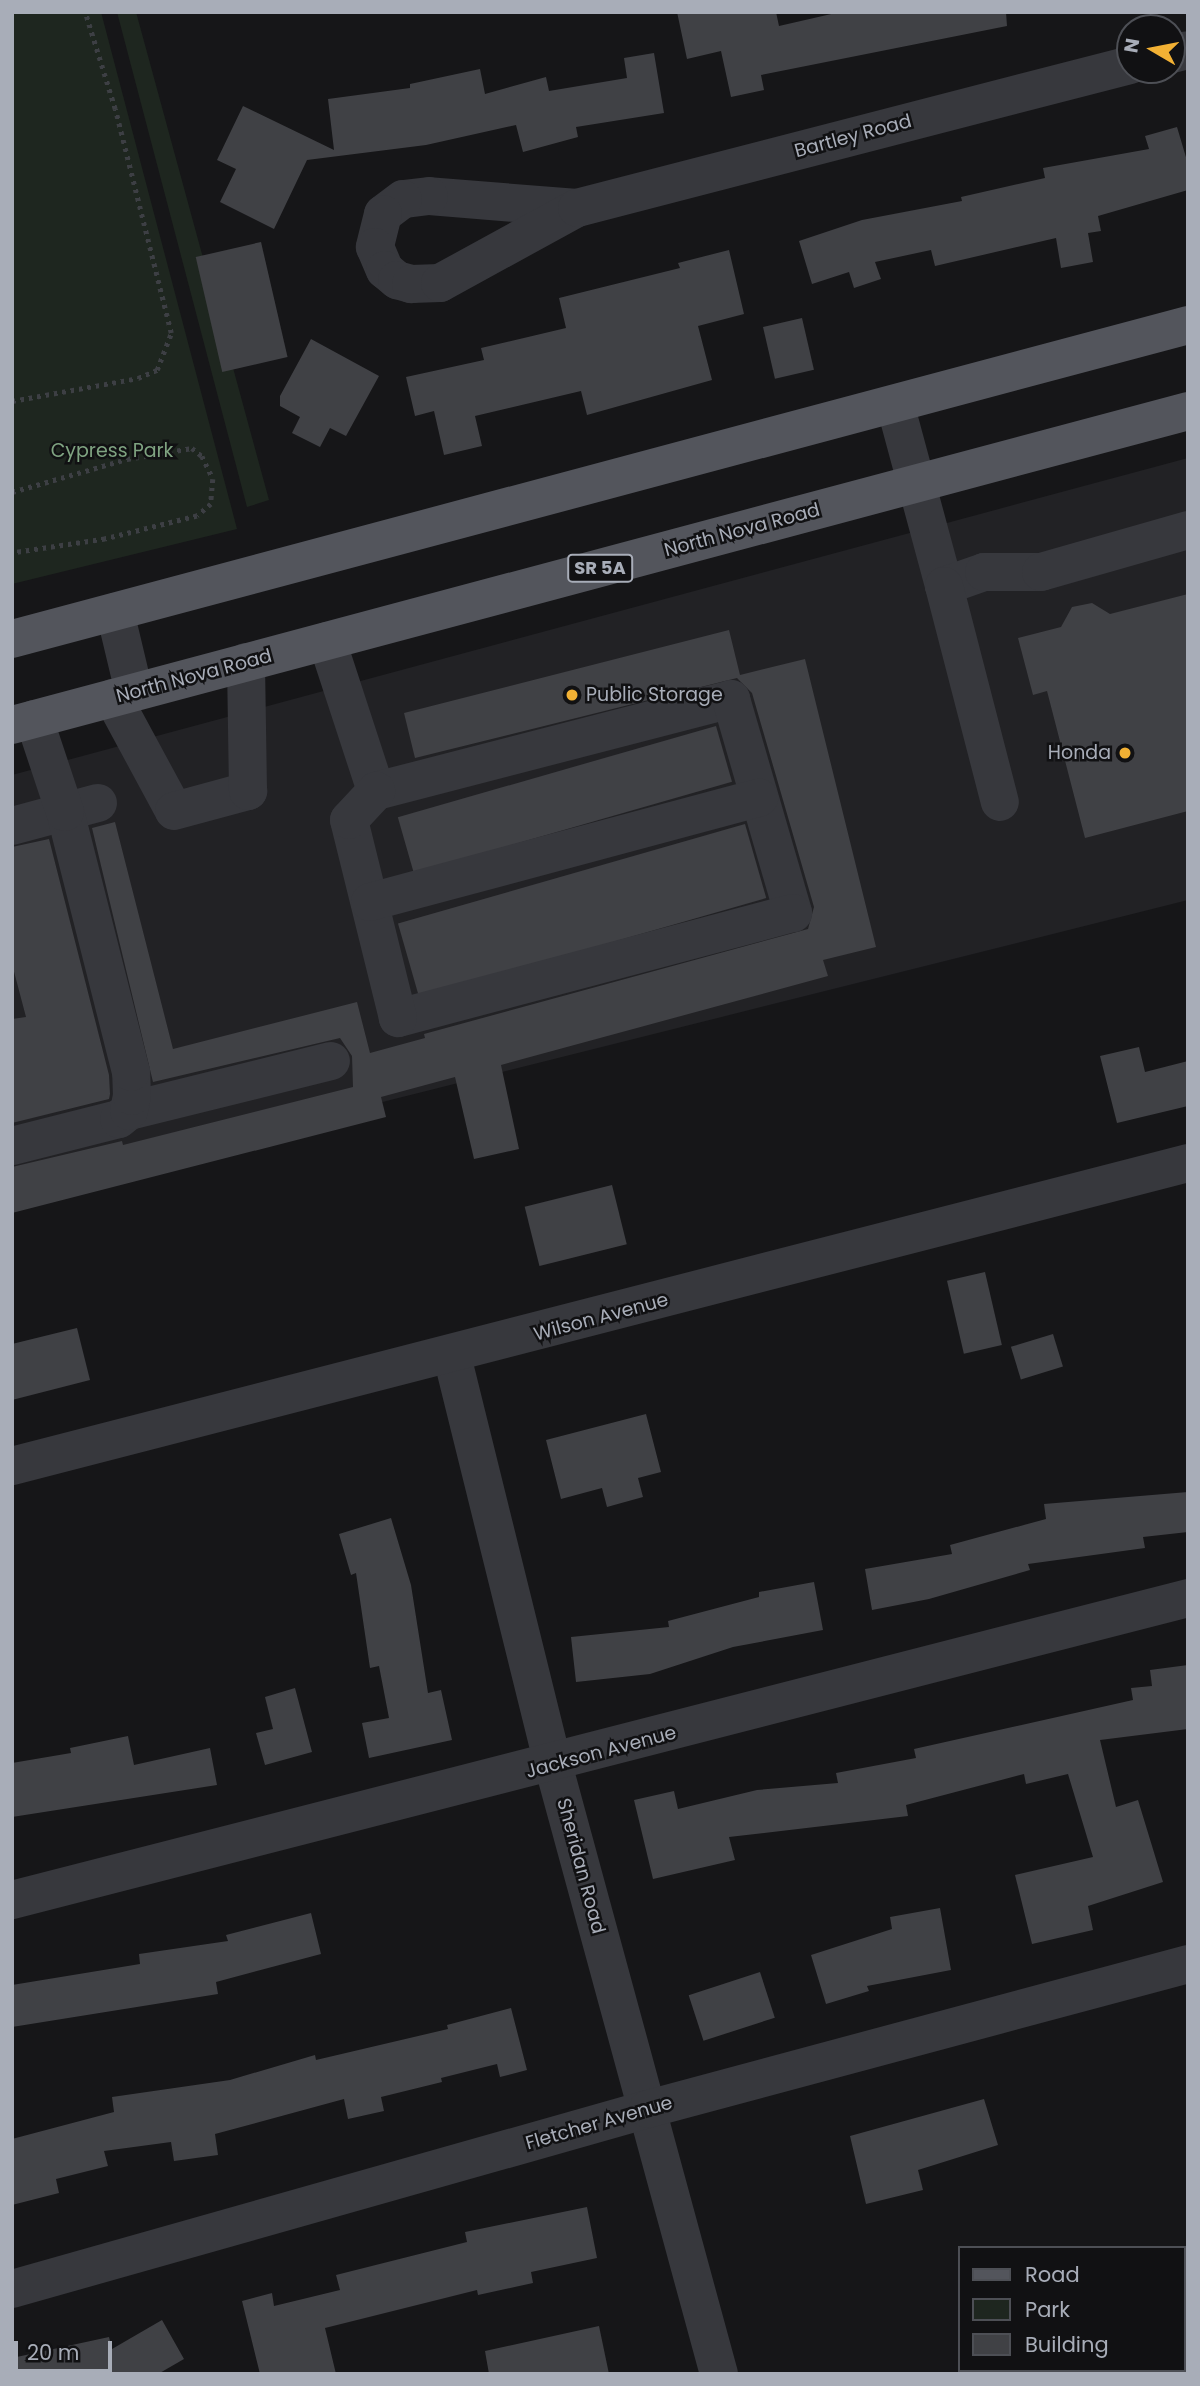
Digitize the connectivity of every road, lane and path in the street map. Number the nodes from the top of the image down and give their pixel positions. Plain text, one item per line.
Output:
1 (85, 12) edge
2 (1116, 69) edge
3 (577, 208) dead end
4 (1188, 325) edge
5 (12, 401) edge
6 (895, 404) junction
7 (1188, 411) edge
8 (918, 483) junction
9 (12, 492) edge
10 (1188, 530) edge
11 (12, 553) edge
12 (944, 586) junction
13 (115, 612) junction
14 (12, 639) edge
15 (327, 641) junction
16 (246, 662) junction
17 (123, 695) junction
18 (23, 722) edge
19 (376, 791) junction
20 (759, 797) junction
21 (1000, 802) dead end
22 (82, 808) junction
23 (12, 826) edge
24 (370, 902) junction
25 (331, 1060) dead end
26 (129, 1111) junction
27 (12, 1146) edge
28 (1188, 1163) edge
29 (452, 1356) junction
30 (12, 1466) edge
31 (1188, 1598) edge
32 (553, 1764) junction
33 (12, 1900) edge
34 (1188, 1964) edge
35 (648, 2109) junction
36 (12, 2288) edge
37 (719, 2374) edge

1 - 5 path
2 - 3 street, Bartley Road
4 - 6 main road
6 - 8 street
6 - 13 main road
7 - 8 main road, North Nova Road / SR 5A
8 - 12 street
8 - 15 main road, North Nova Road / SR 5A
9 - 11 path
10 - 12 street
12 - 21 street
13 - 14 main road
13 - 17 street
15 - 16 main road, North Nova Road / SR 5A
15 - 19 street
16 - 17 main road, North Nova Road / SR 5A
16 - 17 street
17 - 18 main road, North Nova Road / SR 5A
18 - 22 street
19 - 20 street
19 - 24 street
20 - 24 street
20 - 24 street
22 - 23 street
22 - 26 street
25 - 26 street
26 - 27 street
28 - 29 street, Wilson Avenue
29 - 30 street, Wilson Avenue
29 - 32 street, Sheridan Road
31 - 32 street, Jackson Avenue
32 - 33 street, Jackson Avenue
32 - 35 street, Sheridan Road
34 - 35 street, Fletcher Avenue
35 - 36 street, Fletcher Avenue
35 - 37 street, Sheridan Road

